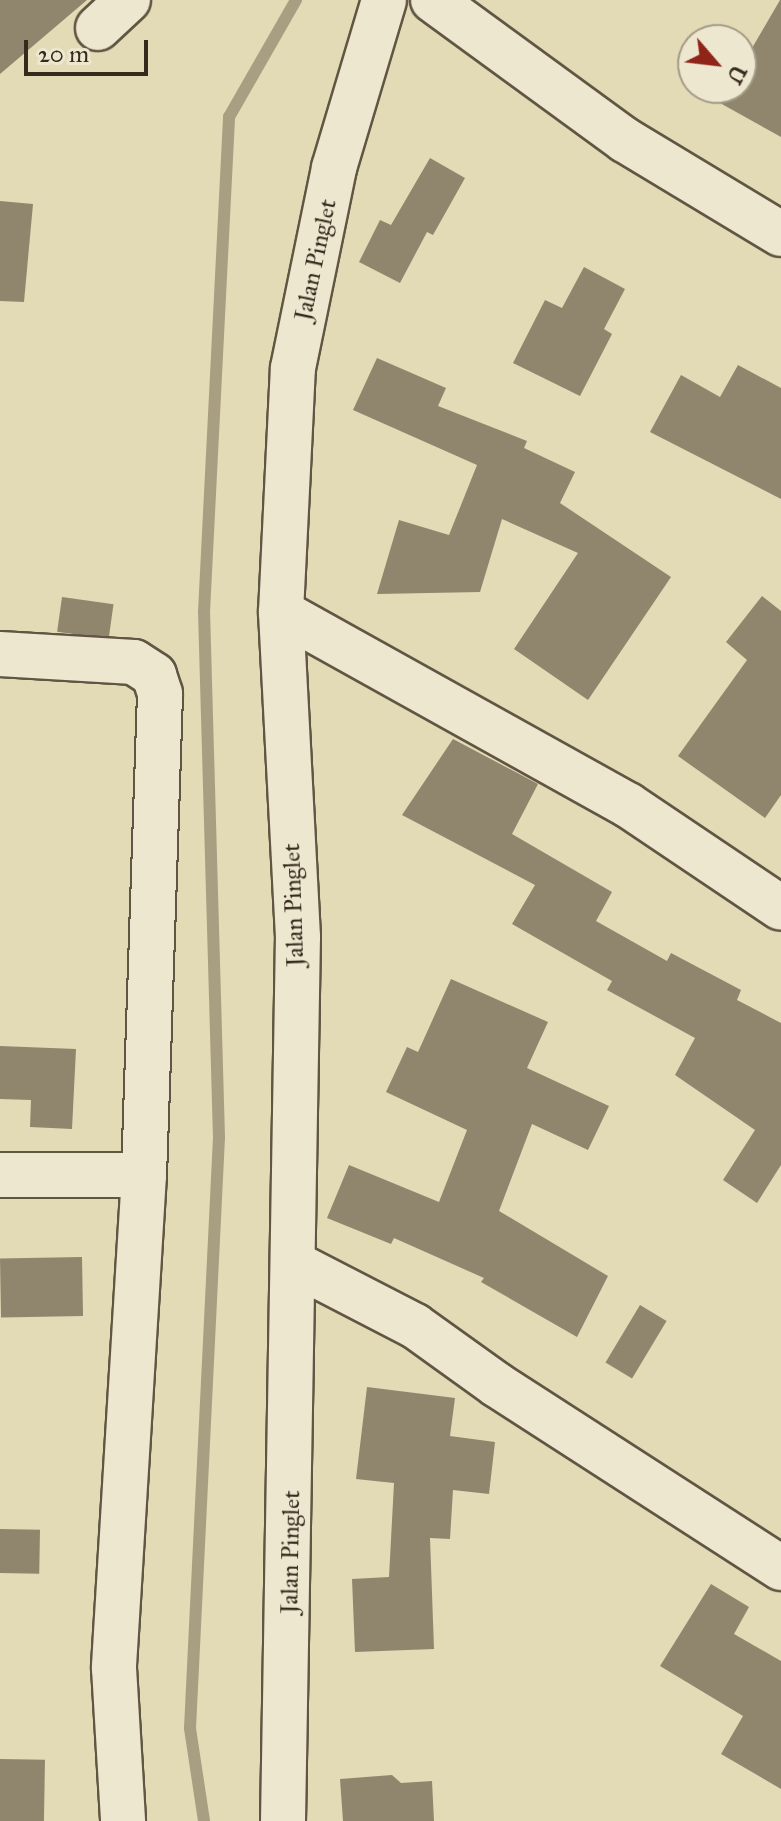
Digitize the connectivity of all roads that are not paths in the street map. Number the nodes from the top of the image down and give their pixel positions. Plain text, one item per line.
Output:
1 (384, 0) edge
2 (433, 0) edge
3 (781, 234) edge
4 (281, 612) junction
5 (0, 654) edge
6 (781, 908) edge
7 (0, 1175) edge
8 (144, 1175) junction
9 (293, 1263) junction
10 (781, 1568) edge
11 (123, 1821) edge
12 (283, 1821) edge

1 - 4 street, Jalan Pinglet
2 - 3 street
4 - 6 street
4 - 9 street, Jalan Pinglet
5 - 8 street
7 - 8 street
8 - 11 street
9 - 10 street
9 - 12 street, Jalan Pinglet

